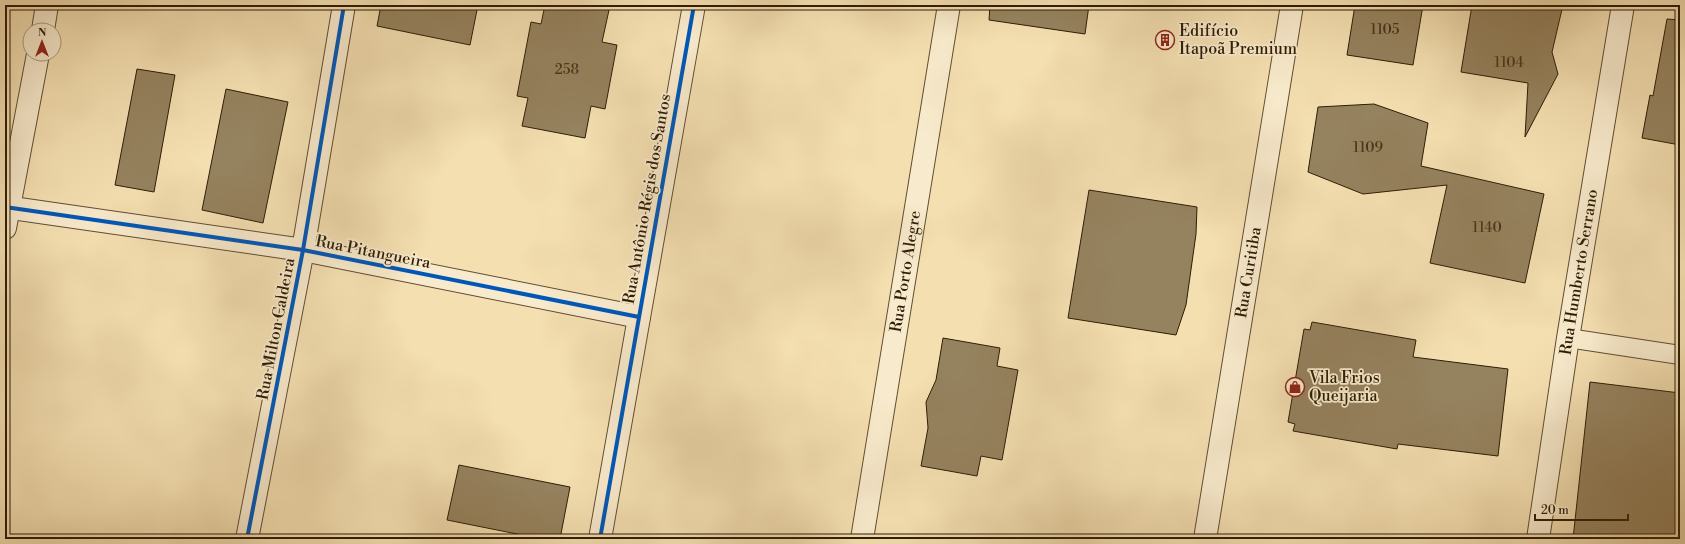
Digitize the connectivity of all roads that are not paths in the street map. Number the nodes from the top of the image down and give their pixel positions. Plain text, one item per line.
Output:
1 (47, 5) edge
2 (344, 5) edge
3 (694, 5) edge
4 (949, 5) edge
5 (1292, 5) edge
6 (1623, 5) edge
7 (44, 22) edge
8 (36, 62) edge
9 (6, 214) edge
10 (303, 250) junction
11 (639, 317) junction
12 (1568, 338) junction
13 (1680, 356) edge
14 (248, 539) edge
15 (600, 539) edge
16 (862, 539) edge
17 (1204, 539) edge
18 (1538, 539) edge

1 - 7 street
2 - 10 street, Rua Milton Caldeira
3 - 11 street, Rua Antônio Régis dos Santos
4 - 16 street, Rua Porto Alegre
5 - 17 street, Rua Curitiba
6 - 12 street, Rua Humberto Serrano
8 - 9 street
9 - 10 street, Rua Pitangueira
10 - 11 street, Rua Pitangueira
10 - 14 street, Rua Milton Caldeira
11 - 15 street, Rua Antônio Régis dos Santos
12 - 13 lane
12 - 18 street, Rua Humberto Serrano

